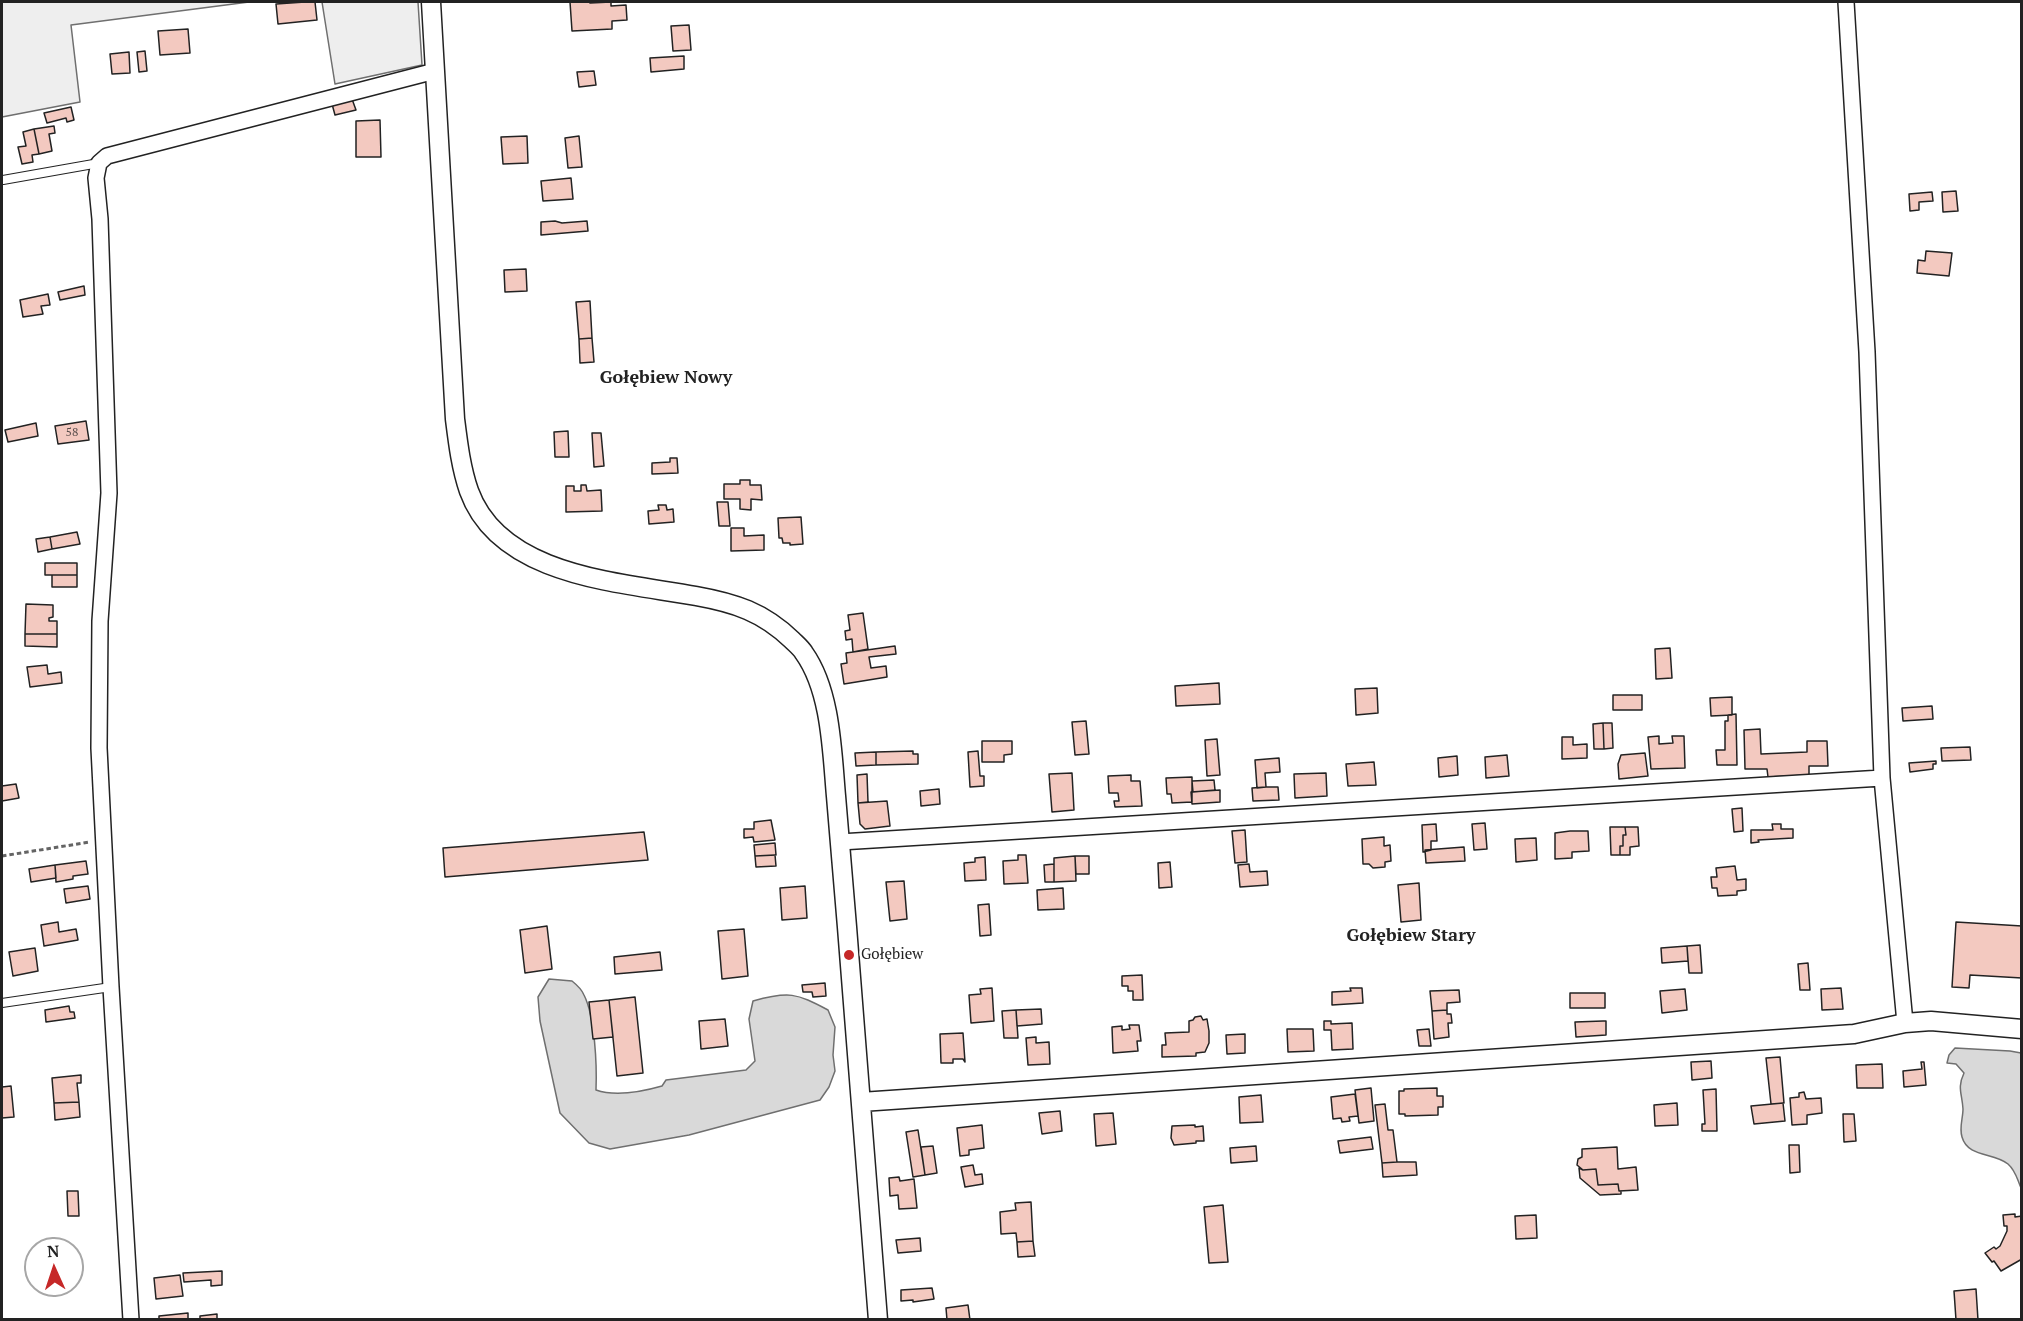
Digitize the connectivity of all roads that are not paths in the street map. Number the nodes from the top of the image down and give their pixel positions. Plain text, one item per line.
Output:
1 (431, 2) edge
2 (1845, 2) edge
3 (435, 71) junction
4 (99, 163) junction
5 (3, 180) dead end
6 (1882, 778) junction
7 (840, 842) junction
8 (111, 987) junction
9 (2, 1003) edge
10 (1905, 1023) junction
11 (2022, 1029) edge
12 (861, 1101) junction
13 (130, 1320) edge
14 (878, 1320) edge

1 - 3 street
2 - 6 street
3 - 4 street
3 - 7 street
4 - 5 lane
4 - 8 street
6 - 7 street
6 - 10 street
7 - 12 street
8 - 9 lane
8 - 13 street
10 - 11 street
10 - 12 street
12 - 14 street

